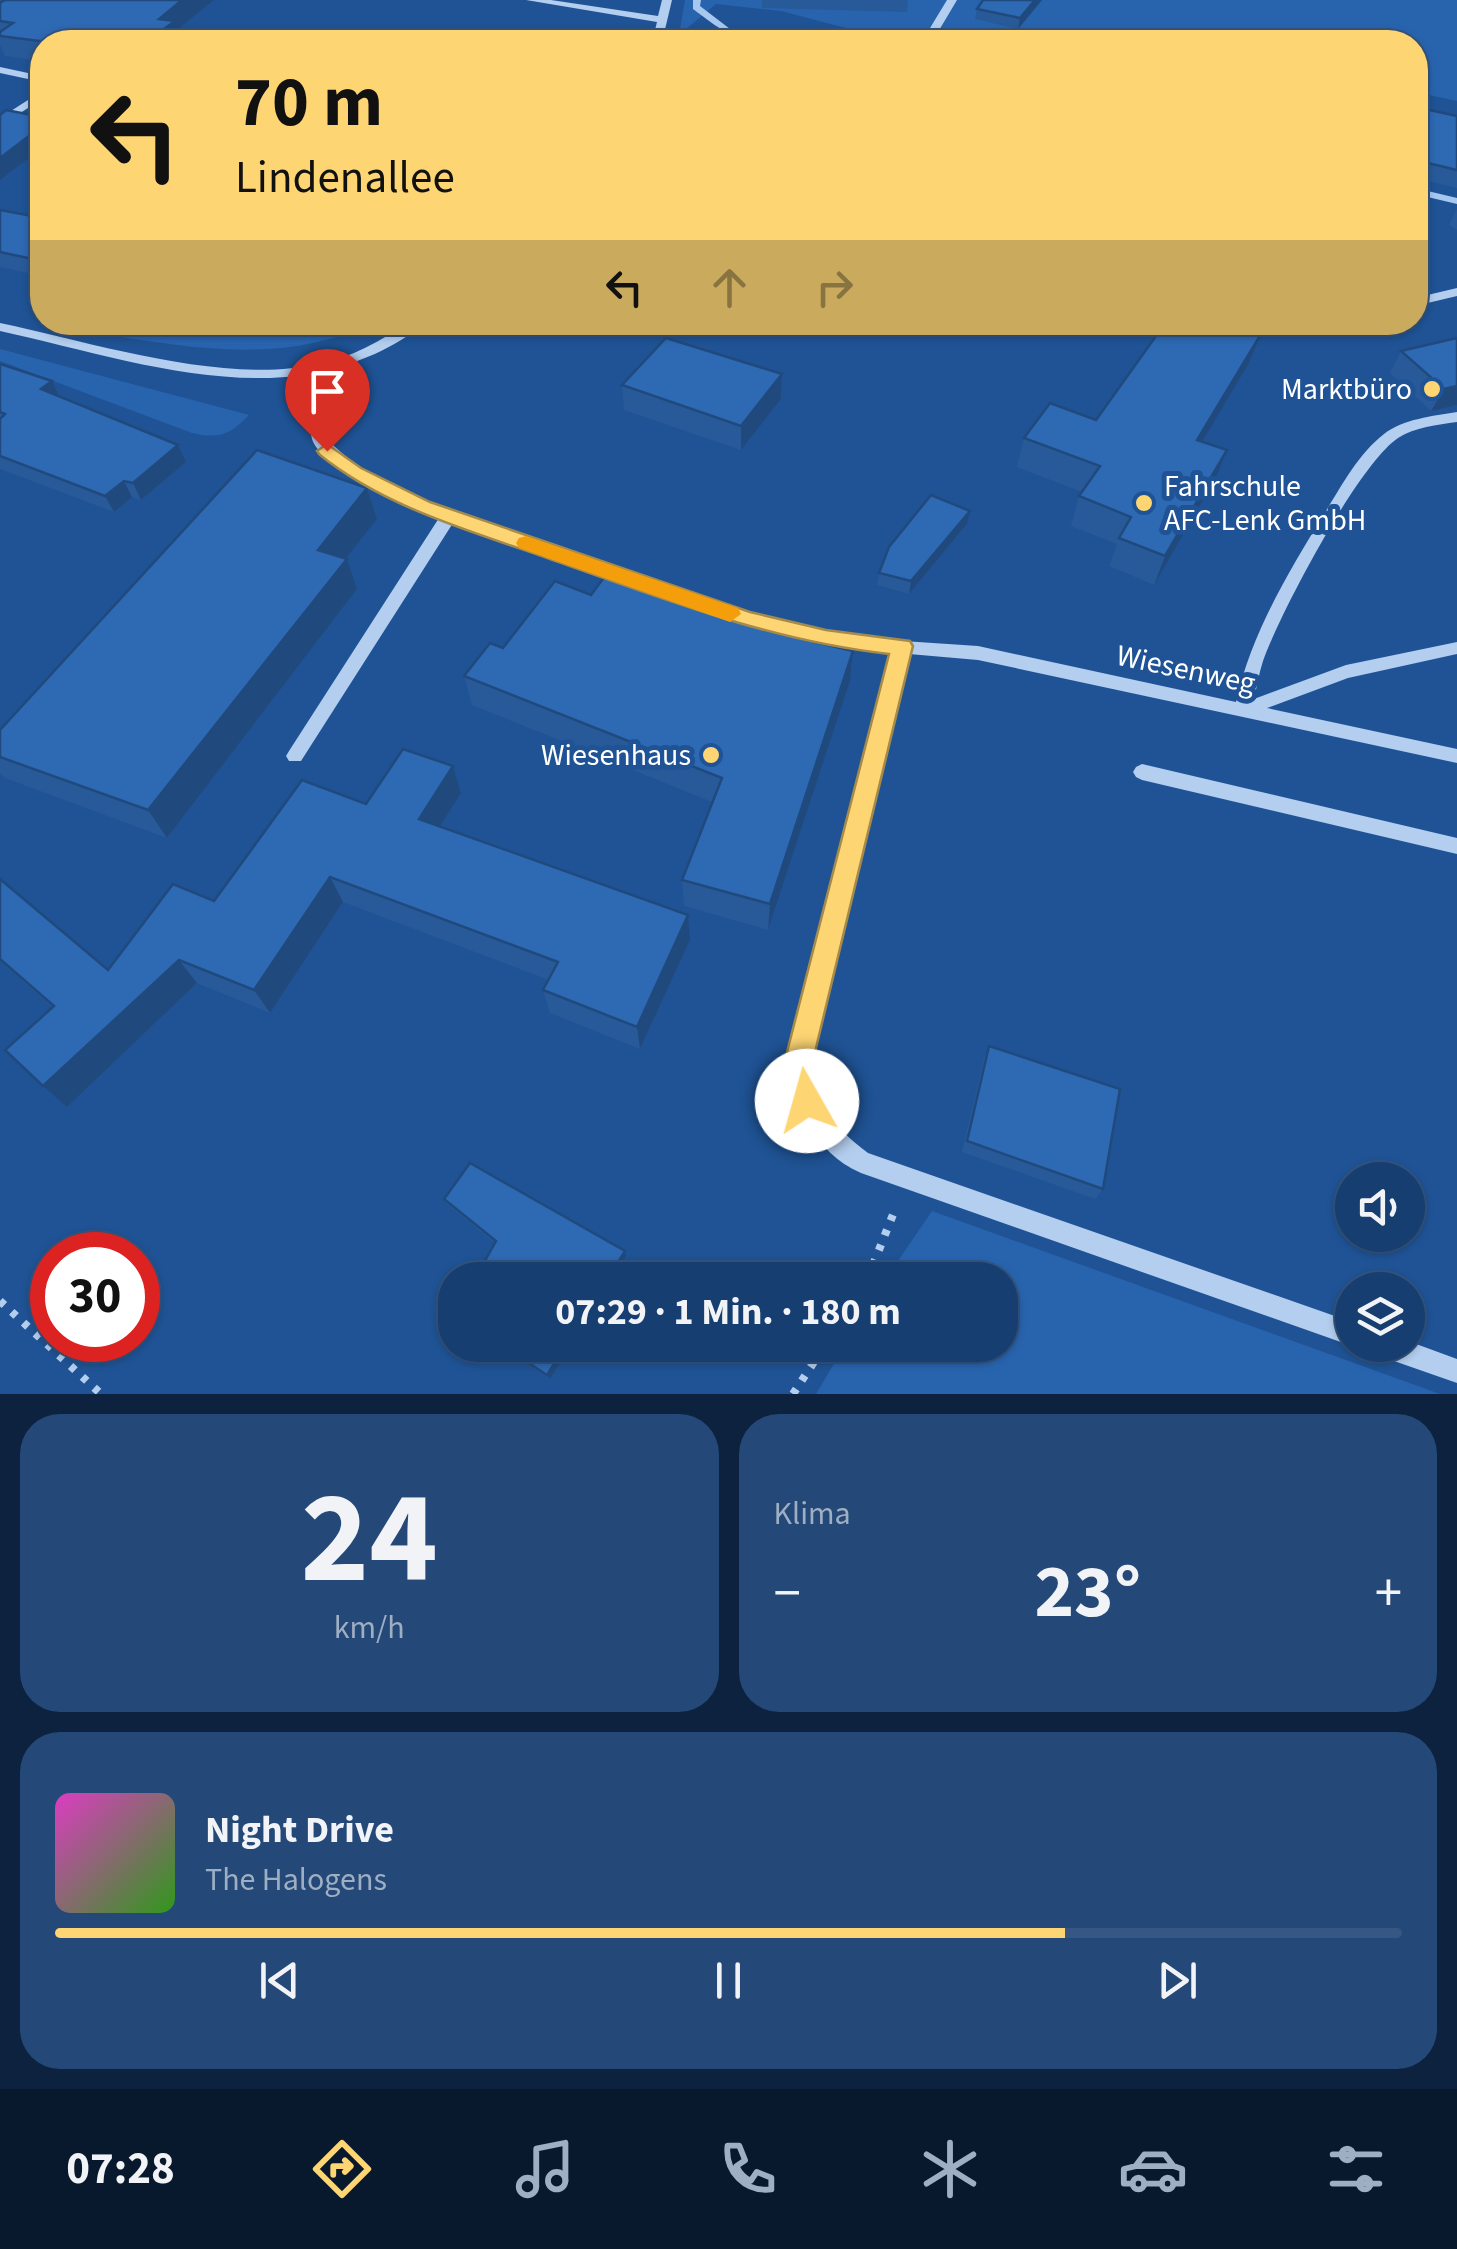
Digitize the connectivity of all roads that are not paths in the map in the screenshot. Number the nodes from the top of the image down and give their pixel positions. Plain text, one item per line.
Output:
1 (531, 0) edge
2 (667, 0) edge
3 (952, 0) edge
4 (663, 20) junction
5 (660, 30) edge
6 (934, 30) edge
7 (0, 70) edge
8 (30, 76) edge
9 (30, 102) edge
10 (0, 123) edge
11 (1457, 292) edge
12 (1428, 299) edge
13 (0, 327) edge
14 (30, 333) edge
15 (38, 335) edge
16 (400, 335) edge
17 (311, 372) junction
18 (1457, 417) edge
19 (449, 516) junction
20 (902, 646) junction
21 (1457, 648) edge
22 (1242, 710) junction
23 (295, 756) dead end
24 (1457, 756) edge
25 (1142, 772) dead end
26 (1457, 846) edge
27 (1335, 1328) edge
28 (1425, 1360) edge
29 (1457, 1371) edge

1 - 4 street
2 - 4 street
3 - 6 street
4 - 5 street
7 - 8 street
9 - 10 street
11 - 12 street
13 - 14 street
15 - 17 street
16 - 17 street
17 - 19 street, Wiesenweg
18 - 22 street
19 - 20 street, Wiesenweg
19 - 23 street
20 - 22 street, Wiesenweg
20 - 27 street
21 - 22 street
22 - 24 street, Wiesenweg
25 - 26 street
28 - 29 street

